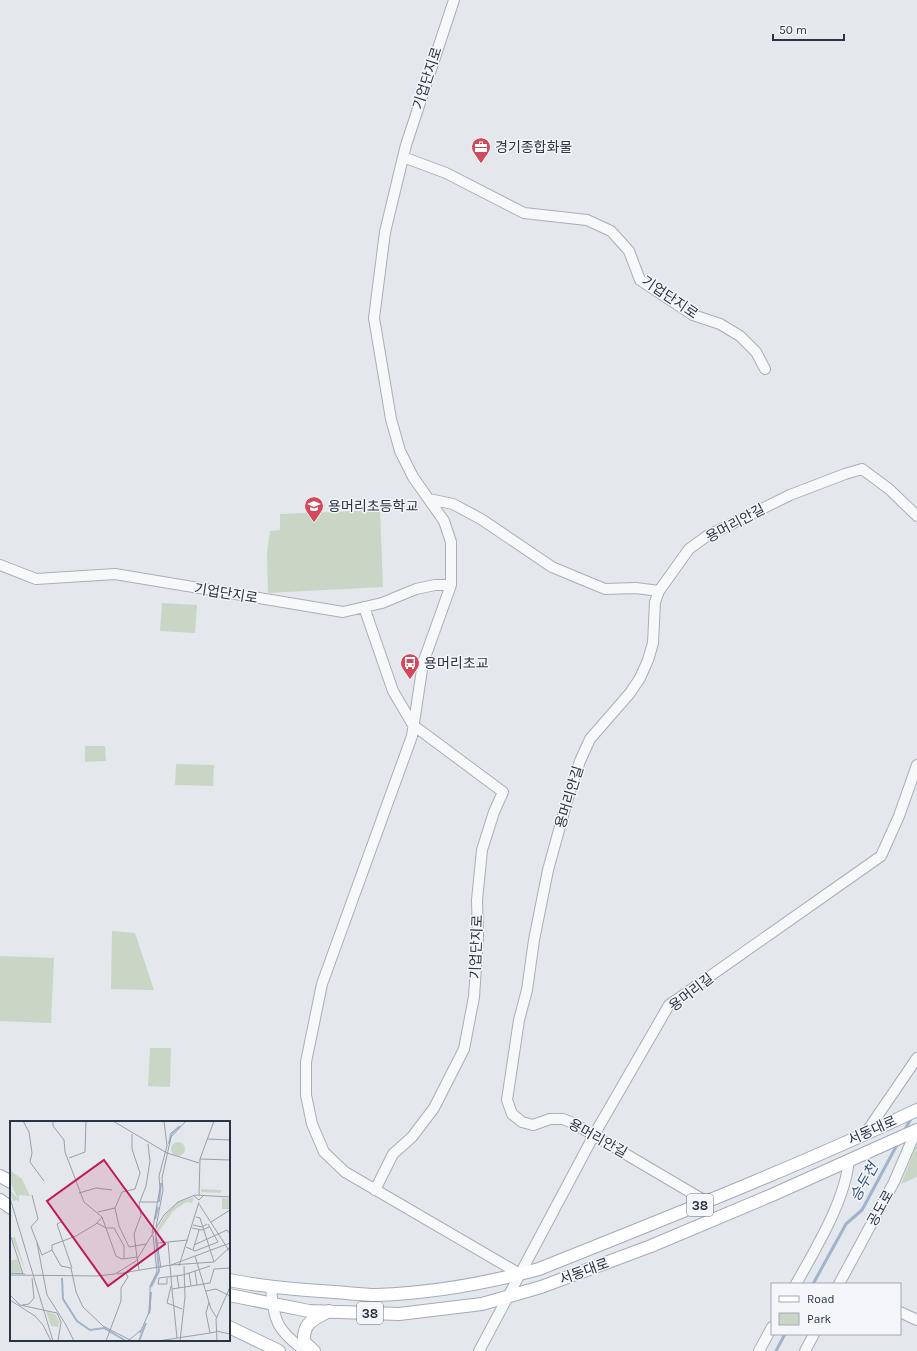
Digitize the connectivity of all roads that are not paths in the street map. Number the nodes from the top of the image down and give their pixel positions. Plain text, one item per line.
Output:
1 (454, 0) edge
2 (403, 157) junction
3 (765, 369) dead end
4 (429, 499) junction
5 (917, 516) edge
6 (0, 565) edge
7 (452, 585) junction
8 (659, 591) junction
9 (364, 607) junction
10 (413, 725) junction
11 (917, 765) edge
12 (917, 1058) edge
13 (917, 1110) edge
14 (914, 1132) edge
15 (865, 1134) junction
16 (594, 1135) junction
17 (848, 1160) junction
18 (0, 1176) edge
19 (10, 1181) edge
20 (375, 1190) junction
21 (0, 1200) edge
22 (707, 1202) junction
23 (10, 1207) edge
24 (520, 1274) junction
25 (230, 1280) edge
26 (797, 1283) edge
27 (840, 1283) edge
28 (271, 1288) junction
29 (230, 1295) edge
30 (511, 1295) junction
31 (273, 1305) junction
32 (329, 1312) junction
33 (901, 1312) edge
34 (917, 1320) edge
35 (230, 1327) edge
36 (771, 1330) edge
37 (813, 1335) edge
38 (279, 1351) edge
39 (305, 1351) edge
40 (314, 1351) edge
41 (479, 1351) edge
42 (759, 1351) edge
43 (805, 1351) edge

1 - 2 street, 기업단지로
2 - 3 street, 기업단지로
2 - 4 street, 기업단지로
4 - 7 street, 기업단지로
4 - 8 street
5 - 8 street, 용머리안길
6 - 9 street, 기업단지로
7 - 9 street, 기업단지로
7 - 10 street, 기업단지로
8 - 16 street, 용머리안길
9 - 10 street
10 - 20 street, 기업단지로
10 - 20 street, 기업단지로
11 - 16 street, 용머리길
12 - 15 street
13 - 15 main road, 서동대로 / 38
14 - 17 main road, 서동대로 / 38
14 - 27 street, 공도로
15 - 22 main road, 서동대로 / 38
16 - 22 street, 용머리안길
16 - 24 street, 용머리길
17 - 26 street
17 - 30 main road, 서동대로 / 38
18 - 19 main road
20 - 24 street, 기업단지로
21 - 23 main road
22 - 24 main road, 서동대로 / 38
24 - 28 main road, 서동대로 / 38
24 - 30 street
25 - 28 main road, 서동대로 / 38
28 - 31 street
29 - 31 main road, 서동대로 / 38
30 - 32 main road, 서동대로 / 38
30 - 41 street
31 - 32 main road, 서동대로 / 38
31 - 39 street
32 - 40 main road
33 - 34 street
35 - 38 main road
36 - 42 street
37 - 43 street

